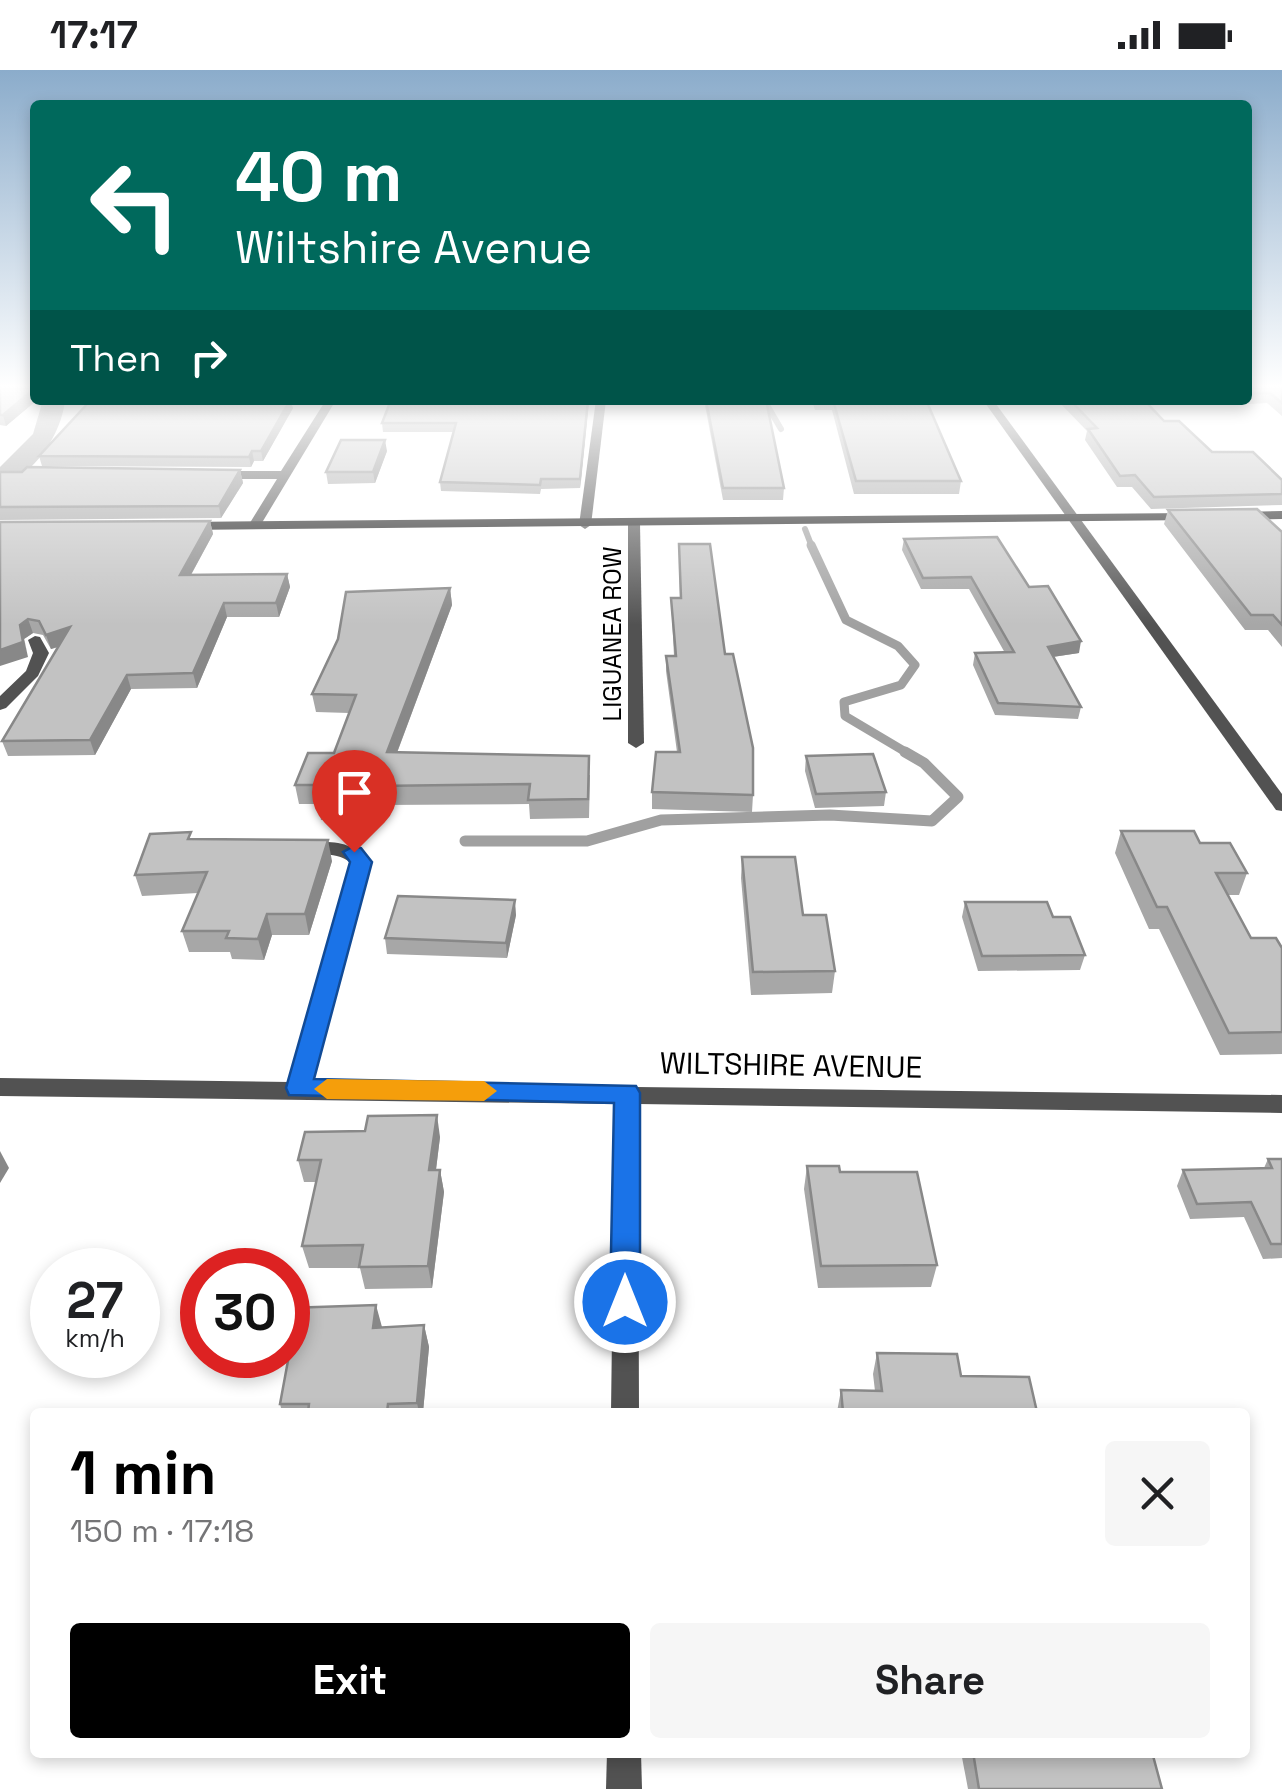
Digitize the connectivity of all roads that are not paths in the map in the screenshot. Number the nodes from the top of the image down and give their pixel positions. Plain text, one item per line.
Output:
1 (290, 465) edge
2 (593, 465) edge
3 (1037, 465) edge
4 (194, 474) edge
5 (284, 474) junction
6 (1226, 516) edge
7 (1282, 516) edge
8 (1208, 517) edge
9 (1078, 519) junction
10 (634, 524) junction
11 (176, 526) edge
12 (254, 526) junction
13 (585, 526) junction
14 (35, 640) edge
15 (0, 705) edge
16 (636, 743) dead end
17 (1282, 806) edge
18 (276, 848) edge
19 (0, 1087) edge
20 (298, 1088) junction
21 (627, 1093) junction
22 (1282, 1104) edge
23 (624, 1408) edge
24 (624, 1758) edge
25 (624, 1789) edge

1 - 5 street
2 - 13 street
3 - 9 street
4 - 5 street
5 - 12 street
6 - 7 main road
8 - 9 main road
9 - 10 main road
9 - 17 street
10 - 13 main road
10 - 16 street, LIGUANEA ROW
11 - 12 main road
12 - 13 main road
14 - 15 street
18 - 20 street
19 - 20 street, WILTSHIRE AVENUE
20 - 21 street, WILTSHIRE AVENUE
21 - 22 street, WILTSHIRE AVENUE
21 - 23 street
24 - 25 street

